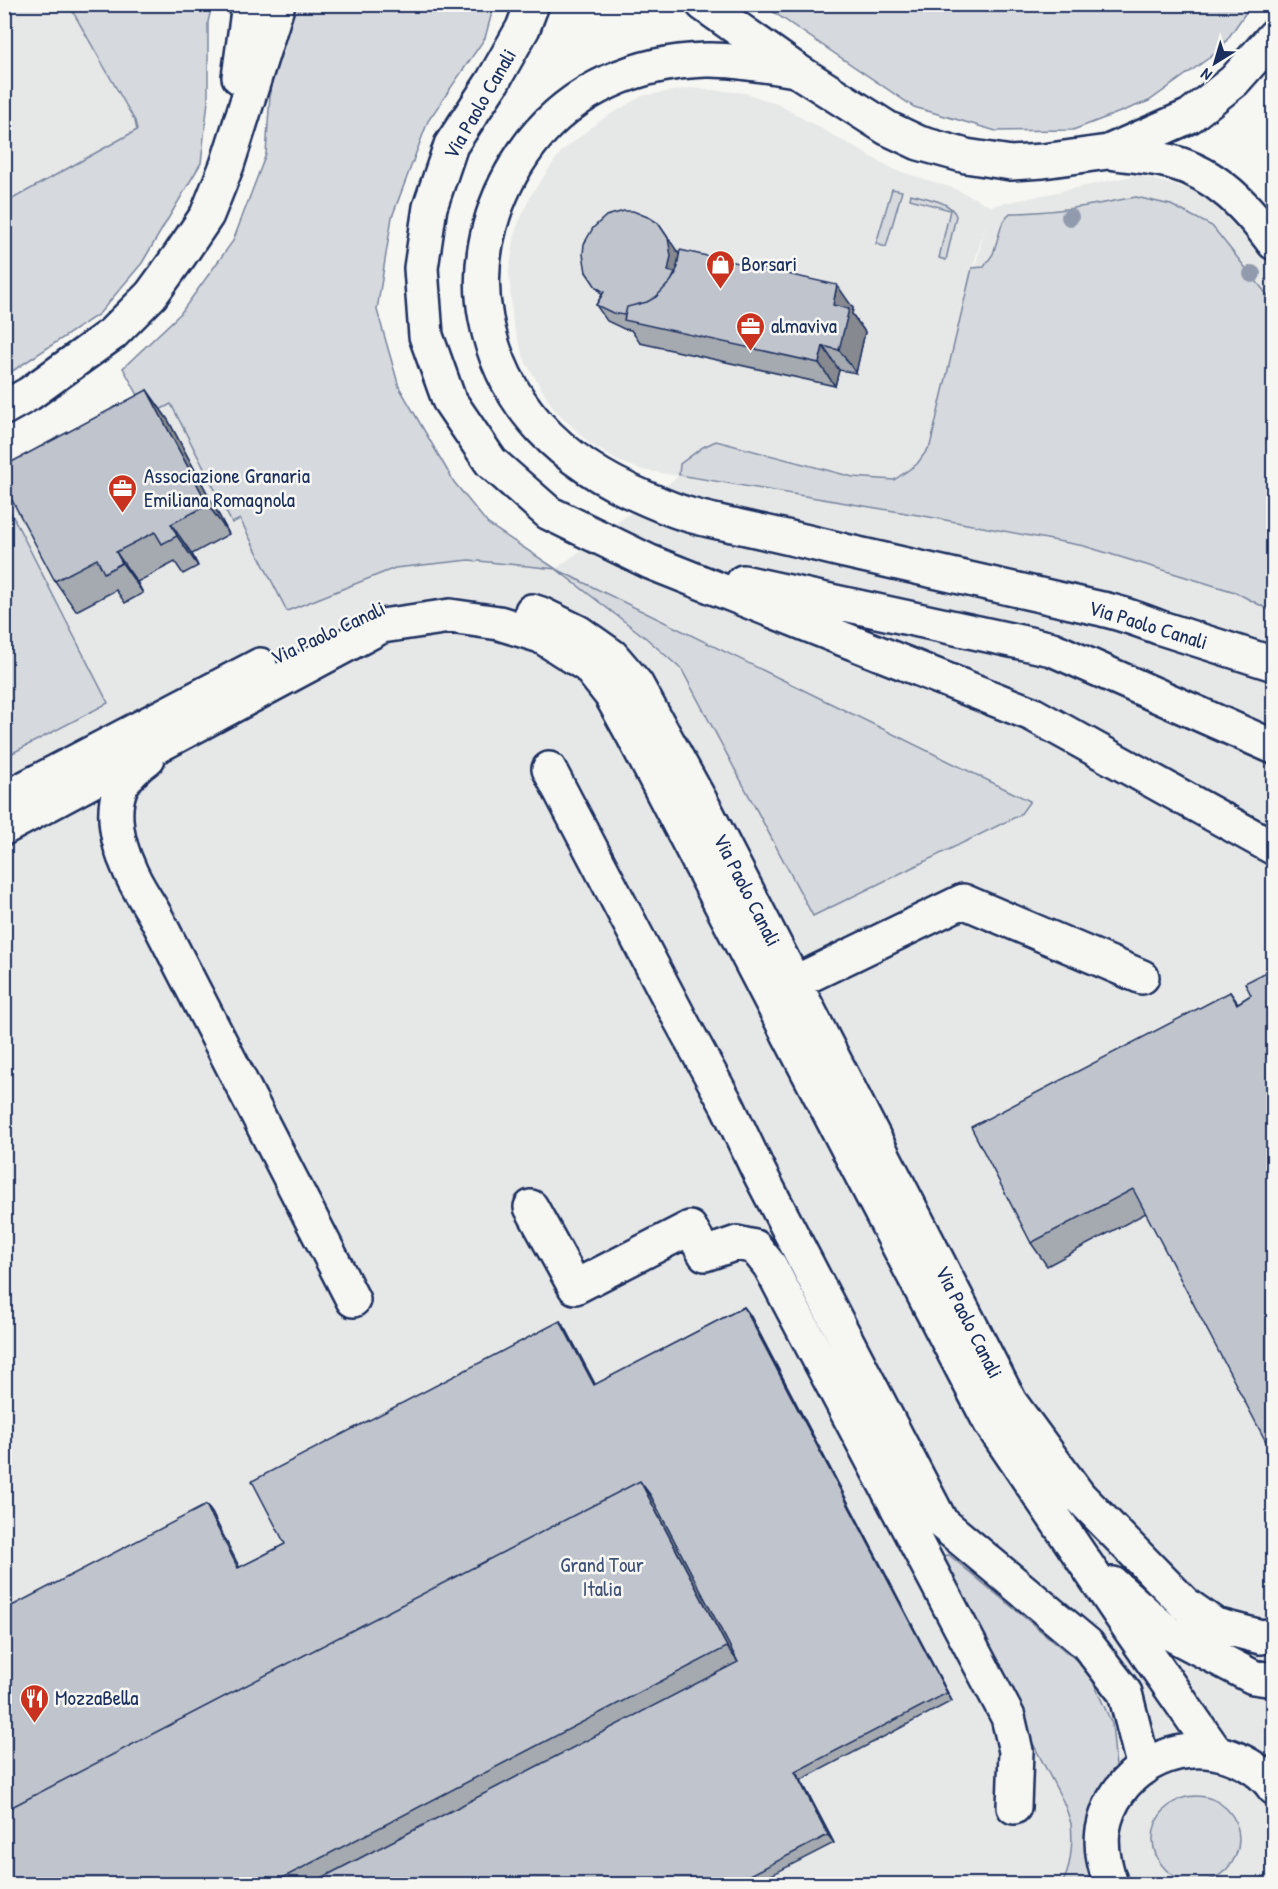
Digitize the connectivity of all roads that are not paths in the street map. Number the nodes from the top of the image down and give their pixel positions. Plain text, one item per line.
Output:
1 (249, 4) edge
2 (278, 4) edge
3 (532, 4) edge
4 (703, 4) edge
5 (1274, 36) edge
6 (796, 70) junction
7 (1108, 152) junction
8 (227, 165) junction
9 (1274, 243) edge
10 (4, 408) edge
11 (650, 562) junction
12 (1274, 664) edge
13 (179, 735) junction
14 (1274, 747) edge
15 (549, 769) dead end
16 (4, 799) edge
17 (4, 828) edge
18 (1274, 848) edge
19 (1142, 976) dead end
20 (781, 989) junction
21 (531, 1208) dead end
22 (353, 1300) dead end
23 (1079, 1496) junction
24 (1274, 1635) edge
25 (1274, 1680) edge
26 (1244, 1756) edge
27 (1144, 1768) junction
28 (1274, 1788) edge
29 (1014, 1807) dead end
30 (1111, 1884) edge

1 - 8 street
2 - 8 street
3 - 11 street, Via Paolo Canali
4 - 6 street
5 - 7 street
6 - 7 street
6 - 12 street, Via Paolo Canali
7 - 9 street
8 - 10 street
11 - 14 street
11 - 18 street, Via Paolo Canali
13 - 17 street
13 - 20 street
13 - 22 street
15 - 27 street
16 - 20 street, Via Paolo Canali
19 - 20 street
20 - 23 street, Via Paolo Canali
20 - 26 street
21 - 29 street
23 - 24 street, Via Paolo Canali
23 - 25 street
26 - 27 street
26 - 28 street
27 - 30 street

